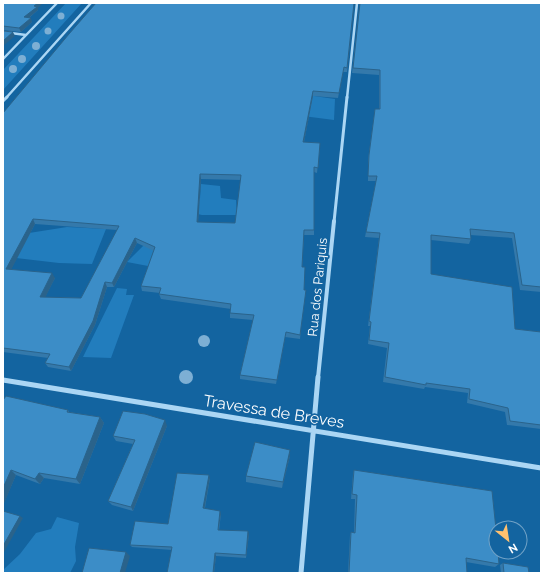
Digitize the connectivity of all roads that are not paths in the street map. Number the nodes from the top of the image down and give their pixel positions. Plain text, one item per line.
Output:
1 (57, 3) edge
2 (91, 3) edge
3 (357, 3) edge
4 (3, 32) edge
5 (26, 34) junction
6 (3, 59) edge
7 (3, 101) edge
8 (3, 380) edge
9 (312, 431) junction
10 (541, 468) edge
11 (301, 573) edge

1 - 5 street
2 - 7 street
3 - 9 street, Rua dos Pariquis
4 - 5 street
5 - 6 street
8 - 9 street, Travessa de Breves
9 - 10 street, Travessa de Breves
9 - 11 street, Rua dos Pariquis

